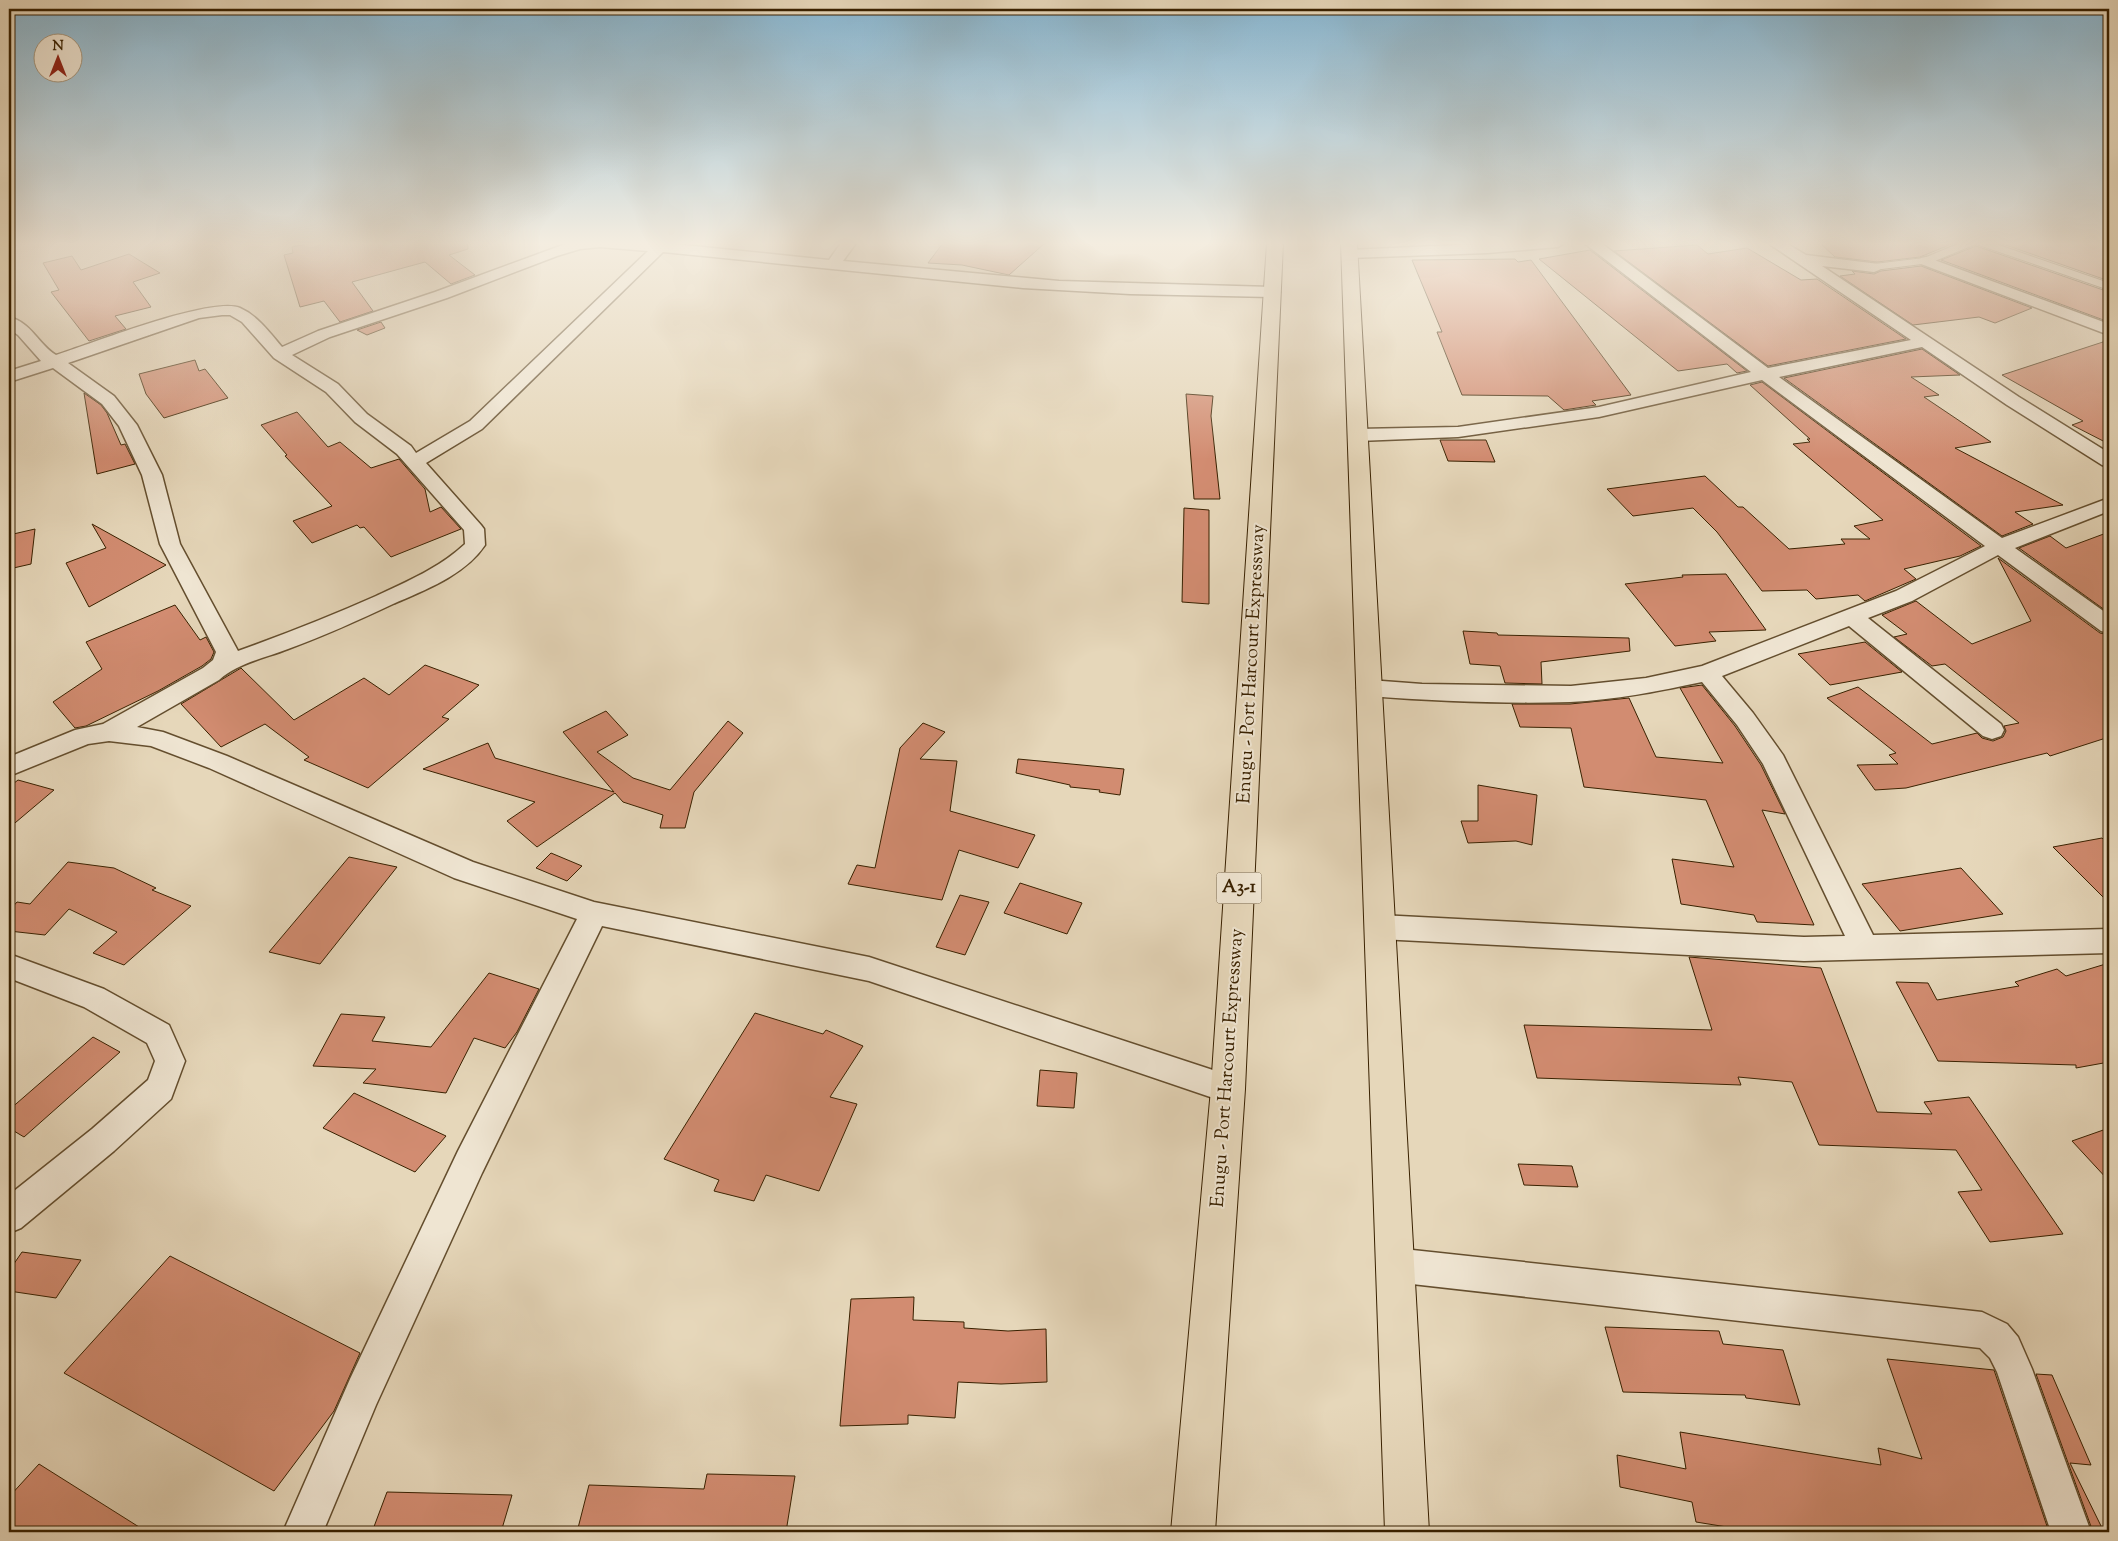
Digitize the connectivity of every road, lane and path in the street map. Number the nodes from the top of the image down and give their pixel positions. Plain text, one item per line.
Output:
1 (193, 315) edge
2 (241, 315) edge
3 (381, 315) edge
4 (592, 315) edge
5 (1271, 315) edge
6 (1352, 315) edge
7 (1686, 315) edge
8 (1885, 315) edge
9 (2069, 315) edge
10 (9, 322) edge
11 (2109, 330) edge
12 (1925, 342) junction
13 (280, 354) junction
14 (55, 362) junction
15 (1766, 374) junction
16 (9, 378) edge
17 (1358, 436) junction
18 (2109, 461) edge
19 (414, 462) junction
20 (2109, 504) edge
21 (2000, 546) junction
22 (1852, 617) junction
23 (2109, 626) edge
24 (223, 664) junction
25 (1707, 673) junction
26 (1369, 688) junction
27 (1992, 730) dead end
28 (109, 732) junction
29 (9, 767) edge
30 (594, 913) junction
31 (1380, 927) junction
32 (2109, 941) edge
33 (1865, 948) junction
34 (9, 966) edge
35 (1228, 1089) junction
36 (9, 1216) edge
37 (1394, 1266) junction
38 (303, 1532) edge
39 (1193, 1532) edge
40 (1407, 1532) edge
41 (2071, 1532) edge

1 - 14 street
2 - 13 street
3 - 13 street
4 - 19 street
5 - 35 highway, Enugu - Port Harcourt Expressway / A3-1
6 - 17 highway
7 - 15 street
8 - 12 street
9 - 11 street
10 - 14 street
12 - 15 street
12 - 18 street
13 - 19 street
14 - 16 street
14 - 24 street
15 - 17 street
15 - 21 street
17 - 26 highway
19 - 24 street
20 - 21 street
21 - 22 street
21 - 23 street
22 - 25 street
22 - 27 street
24 - 28 street
25 - 26 street
25 - 33 street
26 - 31 highway
28 - 29 street
28 - 30 street
30 - 35 street
30 - 38 street
31 - 33 street
31 - 37 highway
32 - 33 street
34 - 36 street
35 - 39 highway, Enugu - Port Harcourt Expressway / A3-1
37 - 40 highway
37 - 41 street

